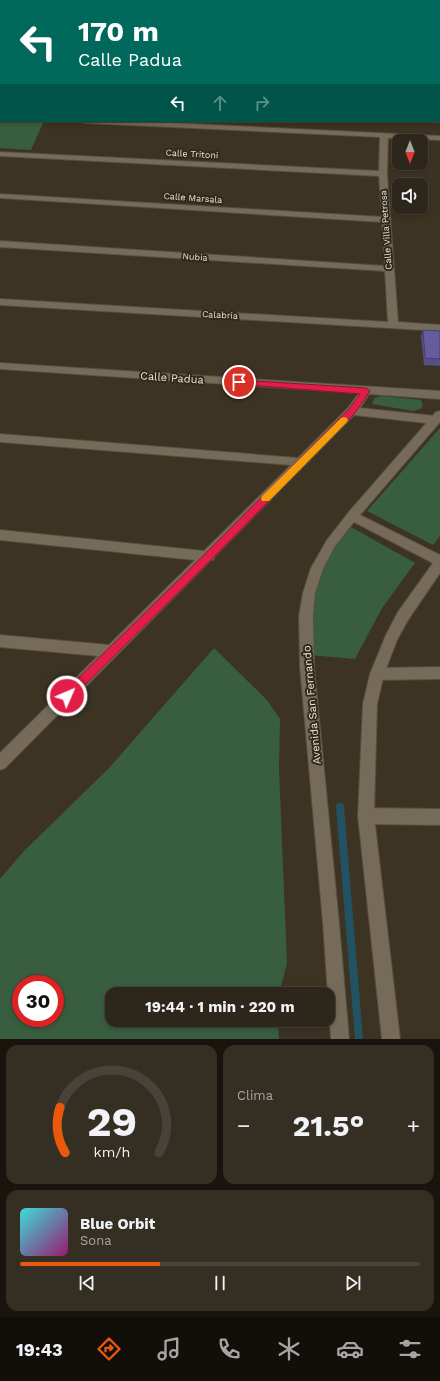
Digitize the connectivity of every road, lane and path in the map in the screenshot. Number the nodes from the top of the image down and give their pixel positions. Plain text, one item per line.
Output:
1 (106, 122) edge
2 (384, 135) junction
3 (440, 138) edge
4 (0, 154) edge
5 (383, 174) junction
6 (0, 196) edge
7 (386, 220) junction
8 (0, 244) edge
9 (389, 269) junction
10 (0, 302) edge
11 (393, 325) junction
12 (440, 328) edge
13 (0, 366) edge
14 (366, 391) junction
15 (440, 396) edge
16 (352, 411) junction
17 (438, 418) edge
18 (0, 438) edge
19 (302, 462) junction
20 (352, 516) junction
21 (0, 535) edge
22 (209, 556) junction
23 (440, 562) edge
24 (0, 641) edge
25 (111, 651) junction
26 (440, 673) edge
27 (377, 674) junction
28 (0, 763) edge
29 (366, 816) junction
30 (440, 816) edge
31 (340, 1039) edge
32 (390, 1039) edge

1 - 2 street
2 - 3 street
2 - 5 street, Calle Villa Petrosa
4 - 5 street, Calle Tritoni
5 - 7 street, Calle Villa Petrosa
6 - 7 street, Calle Marsala
7 - 9 street, Calle Villa Petrosa
8 - 9 street, Nubia
9 - 11 street, Calle Villa Petrosa
10 - 11 street, Calabria
11 - 12 street, Calabria
13 - 14 street, Calle Padua
14 - 15 street, Calle Padua
14 - 16 street
16 - 17 street
16 - 19 street
17 - 20 street, Avenida San Fernando
18 - 19 street
19 - 22 street
20 - 23 street
20 - 31 street, Avenida San Fernando
21 - 22 street
22 - 25 street
23 - 27 street
24 - 25 street
25 - 28 street
26 - 27 street
27 - 29 street
29 - 30 street
29 - 32 street

